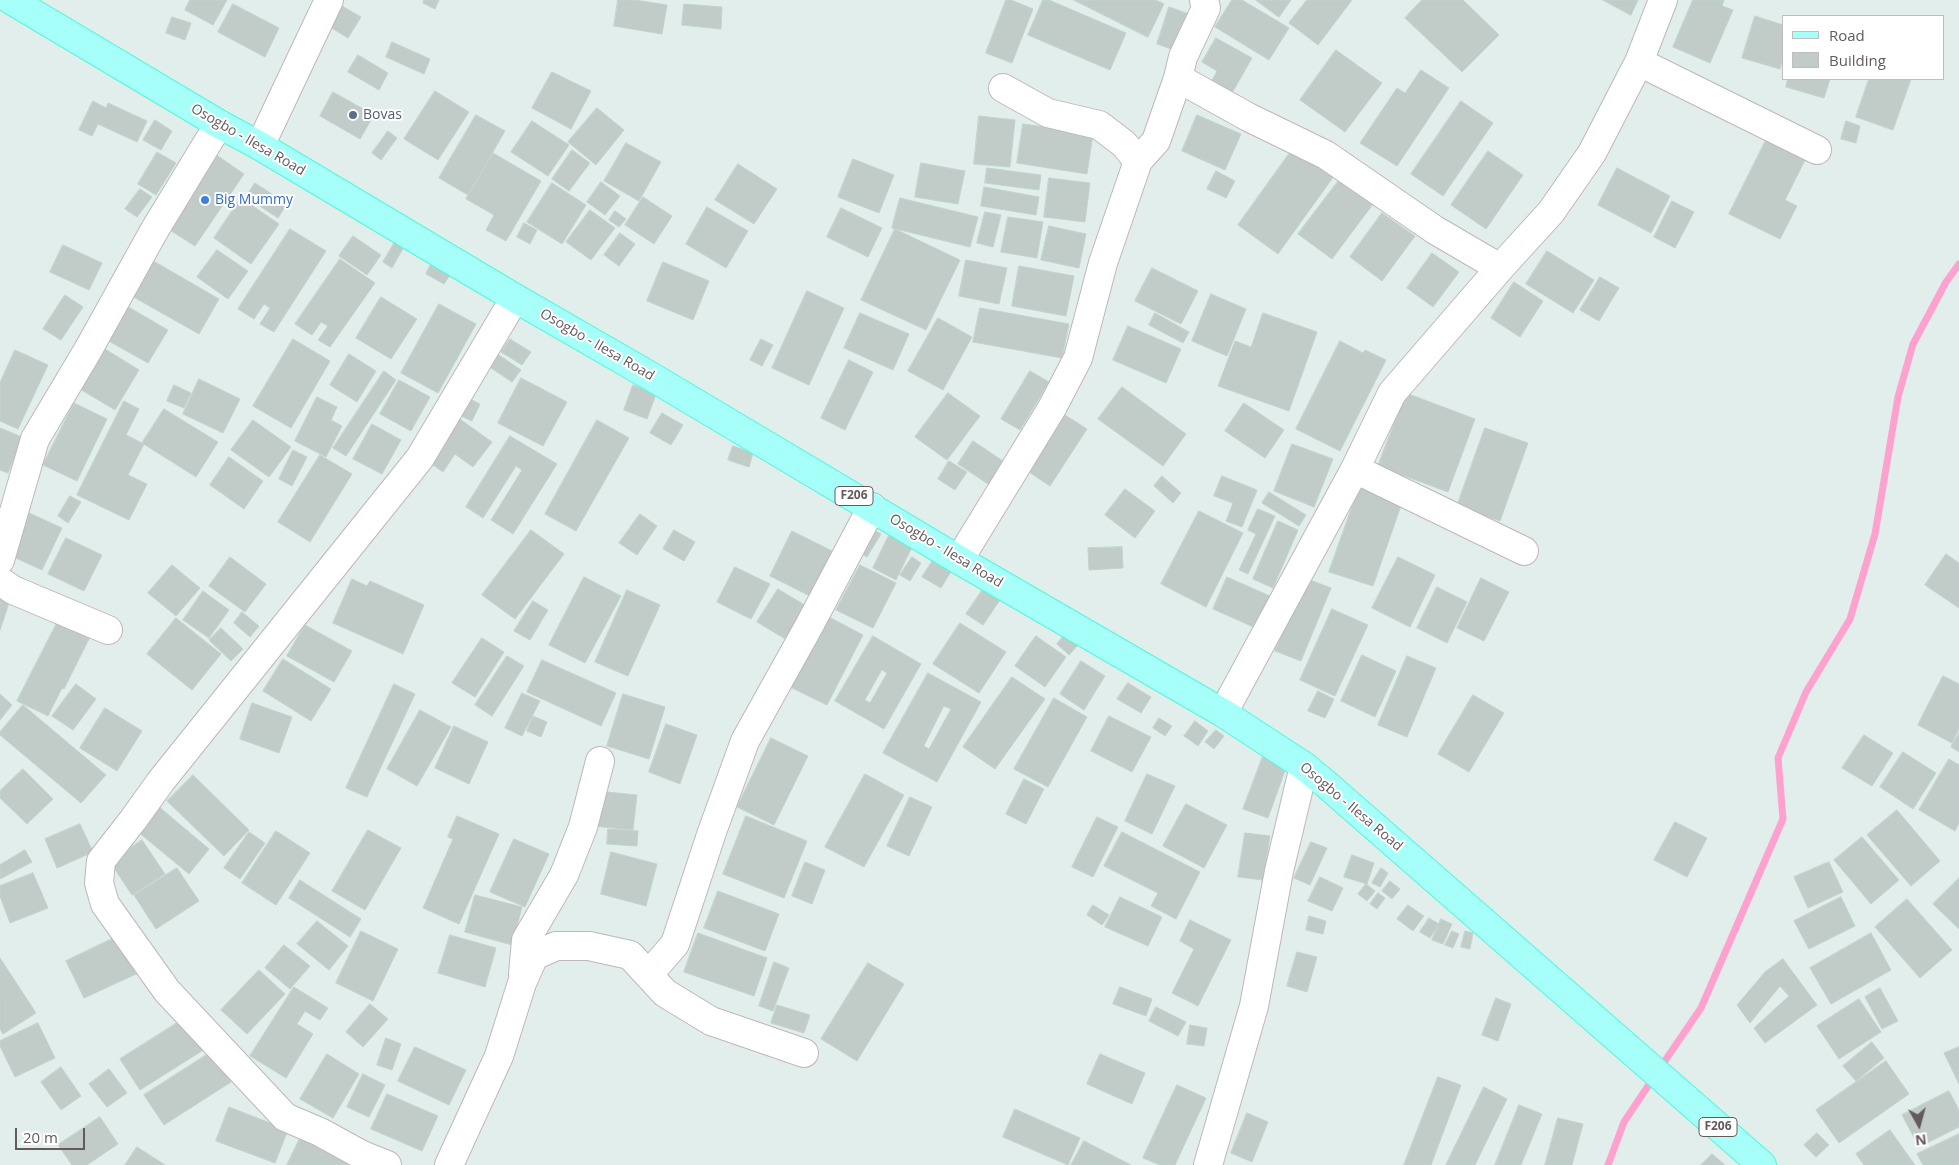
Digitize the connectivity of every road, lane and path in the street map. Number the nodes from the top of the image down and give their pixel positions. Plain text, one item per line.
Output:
1 (329, 0) edge
2 (1204, 0) edge
3 (1663, 0) edge
4 (28, 4) edge
5 (1639, 62) junction
6 (1178, 78) junction
7 (1004, 88) dead end
8 (219, 124) junction
9 (260, 146) junction
10 (1817, 150) dead end
11 (1138, 161) junction
12 (1500, 268) junction
13 (515, 298) junction
14 (1355, 469) junction
15 (872, 506) junction
16 (1524, 551) dead end
17 (0, 560) edge
18 (959, 560) junction
19 (0, 581) edge
20 (108, 630) dead end
21 (1222, 713) junction
22 (600, 761) dead end
23 (1304, 766) junction
24 (649, 974) junction
25 (522, 983) junction
26 (804, 1054) dead end
27 (387, 1165) edge
28 (449, 1165) edge
29 (1208, 1165) edge
30 (1762, 1165) edge

1 - 9 street
2 - 6 street
3 - 5 street
4 - 8 main road, Osogbo - Ilesa Road / F206
5 - 10 street
5 - 12 street
6 - 11 street
6 - 12 street
7 - 11 street
8 - 9 main road, Osogbo - Ilesa Road / F206
8 - 17 street
9 - 13 main road, Osogbo - Ilesa Road / F206
11 - 18 street
12 - 14 street
13 - 15 main road, Osogbo - Ilesa Road / F206
13 - 27 street
14 - 16 street
14 - 21 street
15 - 18 main road, Osogbo - Ilesa Road / F206
15 - 24 street
18 - 21 main road, Osogbo - Ilesa Road / F206
19 - 20 street
21 - 23 main road, Osogbo - Ilesa Road / F206
22 - 25 street
23 - 29 street
23 - 30 main road, Osogbo - Ilesa Road / F206
24 - 25 street
24 - 26 street
25 - 28 street

